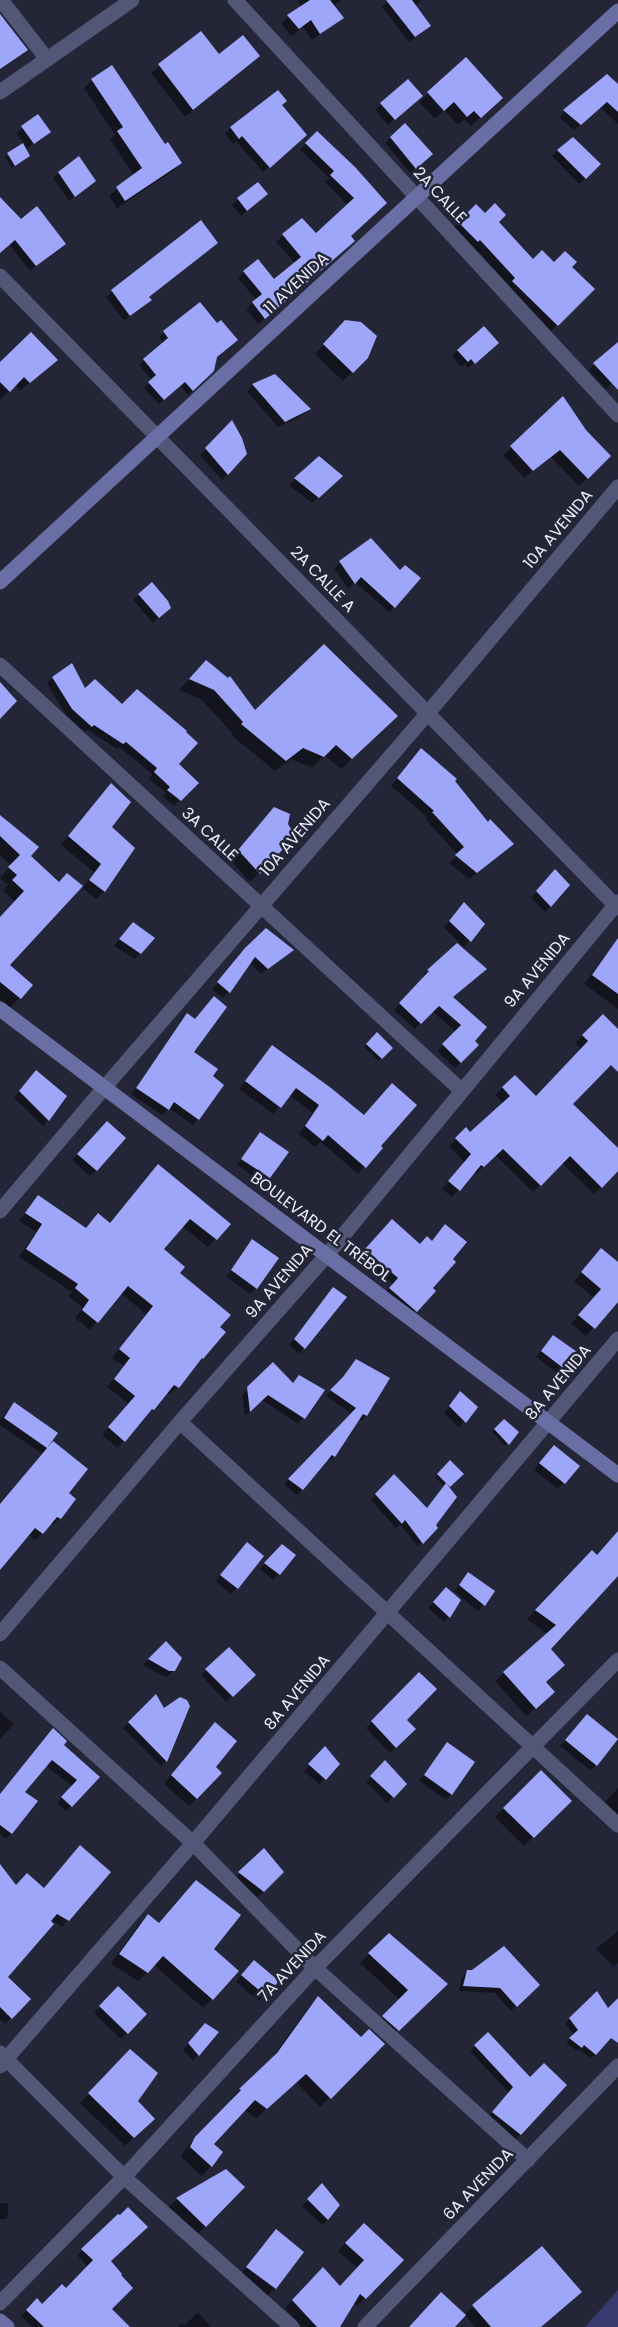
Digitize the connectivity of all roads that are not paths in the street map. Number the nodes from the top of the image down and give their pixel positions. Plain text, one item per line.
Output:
1 (1, 0) edge
2 (132, 0) edge
3 (235, 0) edge
4 (618, 11) edge
5 (47, 59) junction
6 (0, 92) edge
7 (417, 197) junction
8 (0, 276) edge
9 (618, 415) edge
10 (157, 437) junction
11 (618, 487) edge
12 (0, 582) edge
13 (0, 664) edge
14 (428, 713) junction
15 (617, 905) edge
16 (260, 906) junction
17 (0, 1009) edge
18 (104, 1088) junction
19 (462, 1091) junction
20 (0, 1211) edge
21 (327, 1255) junction
22 (618, 1339) edge
23 (180, 1422) junction
24 (550, 1422) junction
25 (618, 1475) edge
26 (388, 1614) junction
27 (0, 1634) edge
28 (618, 1660) edge
29 (0, 1668) edge
30 (534, 1747) junction
31 (618, 1825) edge
32 (193, 1843) junction
33 (315, 1968) junction
34 (2, 2059) edge
35 (618, 2066) edge
36 (528, 2160) junction
37 (124, 2177) junction
38 (0, 2303) edge
39 (0, 2320) edge
40 (7, 2327) edge
41 (292, 2327) edge
42 (365, 2327) edge

1 - 5 street
2 - 5 street
3 - 7 street, 2A CALLE
4 - 7 street, 11 AVENIDA
5 - 6 street
7 - 9 street, 2A CALLE
7 - 10 street, 11 AVENIDA
8 - 10 street, 2A CALLE A
10 - 12 street, 11 AVENIDA
10 - 14 street, 2A CALLE A
11 - 14 street, 10A AVENIDA
13 - 16 street, 3A CALLE
14 - 15 street, 2A CALLE A
14 - 16 street, 10A AVENIDA
15 - 19 street, 9A AVENIDA
16 - 18 street, 10A AVENIDA
16 - 19 street, 3A CALLE
17 - 18 street, BOULEVARD EL TRÉBOL
18 - 20 street, 10A AVENIDA
18 - 21 street, BOULEVARD EL TRÉBOL
19 - 21 street, 9A AVENIDA
21 - 23 street, 9A AVENIDA
21 - 24 street, BOULEVARD EL TRÉBOL
22 - 24 street, 8A AVENIDA
23 - 26 street
23 - 27 street, 9A AVENIDA
24 - 25 street, BOULEVARD EL TRÉBOL
24 - 26 street, 8A AVENIDA
26 - 30 street
26 - 32 street, 8A AVENIDA
28 - 30 street, 7A AVENIDA
29 - 32 street
30 - 31 street
30 - 33 street, 7A AVENIDA
32 - 33 street
32 - 34 street, 8A AVENIDA
33 - 36 street
33 - 37 street, 7A AVENIDA
34 - 37 street
35 - 36 street, 6A AVENIDA
36 - 42 street, 6A AVENIDA
37 - 38 street, 7A AVENIDA
37 - 41 street
39 - 40 street

